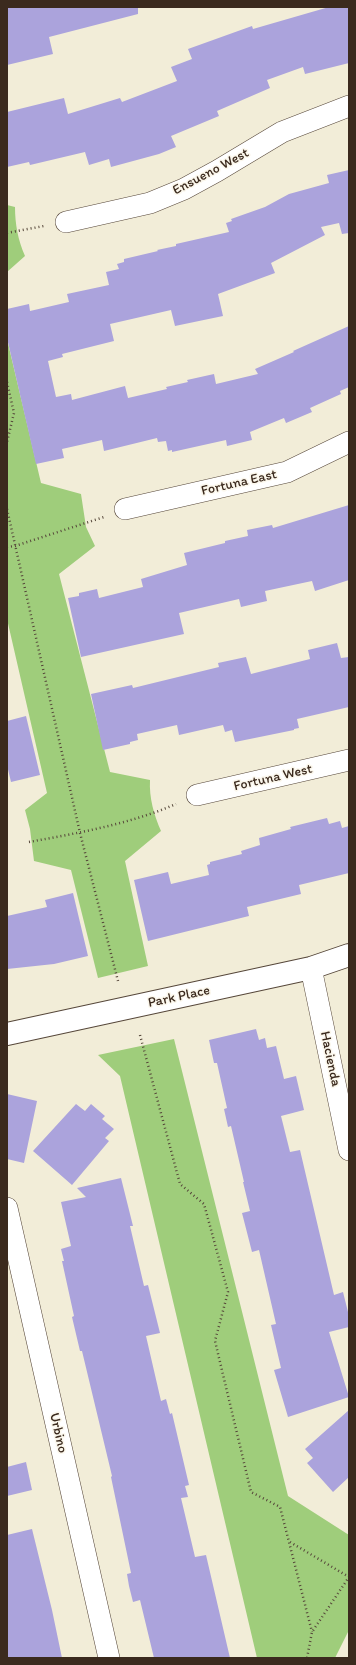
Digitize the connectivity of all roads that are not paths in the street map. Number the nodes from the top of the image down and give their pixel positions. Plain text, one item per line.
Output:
1 (349, 106) edge
2 (66, 222) road end
3 (349, 442) edge
4 (125, 509) road end
5 (349, 760) edge
6 (197, 795) road end
7 (349, 955) edge
8 (311, 968) junction
9 (7, 1034) edge
10 (348, 1140) edge
11 (7, 1208) edge
12 (109, 1658) edge

1 - 2 street, Ensueno West
3 - 4 street, Fortuna East
5 - 6 street, Fortuna West
7 - 8 street, Park Place
8 - 9 street, Park Place
8 - 10 street, Hacienda
11 - 12 street, Urbino

